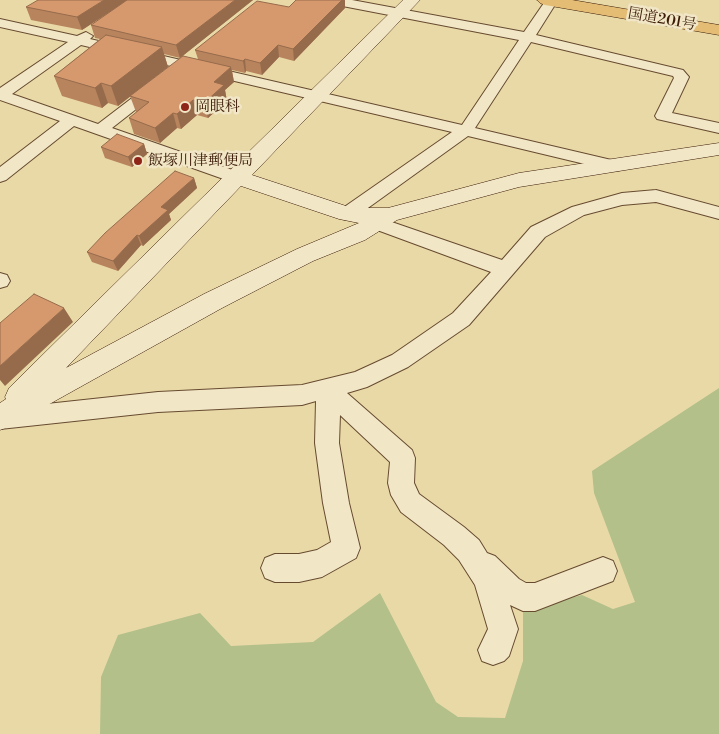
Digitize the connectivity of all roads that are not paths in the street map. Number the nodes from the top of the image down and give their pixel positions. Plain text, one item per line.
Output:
1 (332, 0) edge
2 (549, 0) edge
3 (405, 6) edge
4 (19, 16) dead end
5 (1, 24) edge
6 (719, 30) edge
7 (94, 31) edge
8 (527, 37) junction
9 (79, 41) junction
10 (198, 53) edge
11 (184, 65) junction
12 (0, 95) edge
13 (317, 95) junction
14 (72, 120) junction
15 (719, 128) edge
16 (101, 130) junction
17 (466, 130) junction
18 (719, 149) edge
19 (614, 166) junction
20 (0, 176) edge
21 (238, 178) junction
22 (719, 213) edge
23 (347, 214) junction
24 (382, 219) junction
25 (505, 269) junction
26 (327, 389) junction
27 (0, 417) edge
28 (469, 550) junction
29 (275, 568) dead end
30 (603, 571) dead end
31 (493, 650) dead end

1 - 3 street
2 - 6 highway, 国道201号
2 - 8 street
3 - 8 street
3 - 13 street
4 - 5 street
5 - 9 street
7 - 9 street
8 - 15 street
8 - 17 street
9 - 11 street
9 - 12 street
10 - 11 street
11 - 13 street
11 - 16 street
12 - 14 street
13 - 17 street
13 - 21 street
14 - 16 street
14 - 20 street
16 - 21 street
17 - 19 street
17 - 23 street
18 - 19 street
19 - 24 street
21 - 23 street
21 - 27 street
22 - 25 street
23 - 24 street
24 - 25 street
24 - 27 street
25 - 26 street
26 - 27 street
26 - 28 street
26 - 29 street
28 - 30 street
28 - 31 street

